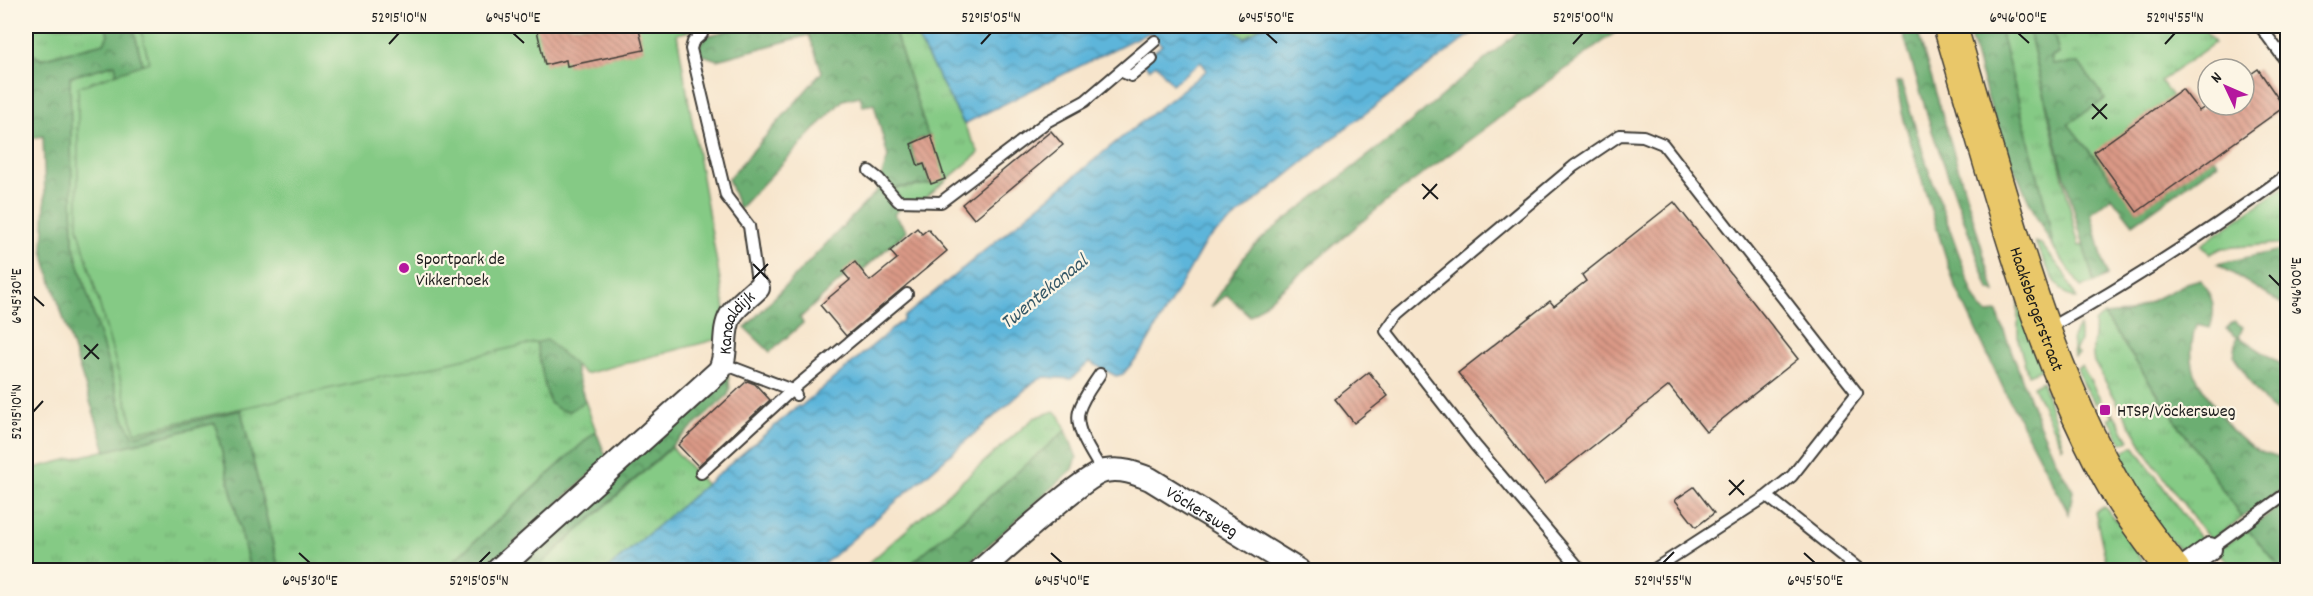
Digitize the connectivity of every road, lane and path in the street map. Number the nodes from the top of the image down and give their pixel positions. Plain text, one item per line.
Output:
1 (1950, 26) edge
2 (2260, 26) edge
3 (702, 34) dead end
4 (1155, 41) dead end
5 (1152, 59) dead end
6 (2288, 64) edge
7 (1120, 71) junction
8 (869, 171) dead end
9 (2288, 174) edge
10 (758, 288) joint
11 (907, 294) dead end
12 (2044, 330) junction
13 (724, 364) junction
14 (1100, 374) dead end
15 (794, 393) junction
16 (1102, 471) junction
17 (701, 473) dead end
18 (2288, 492) edge
19 (1767, 496) junction
20 (2210, 549) joint
21 (498, 570) edge
22 (981, 570) edge
23 (1298, 570) edge
24 (1581, 570) edge
25 (1653, 570) edge
26 (1860, 570) edge
27 (2173, 570) edge
28 (2181, 570) edge

1 - 12 main road, Haaksbergerstraat
2 - 6 lane
3 - 10 lane, Kanaaldijk
4 - 7 lane
5 - 7 lane
7 - 8 lane
9 - 12 lane
10 - 13 street, Kanaaldijk
11 - 15 lane
12 - 27 main road, Haaksbergerstraat
13 - 15 lane
13 - 21 street, Kanaaldijk
14 - 16 lane
15 - 17 lane
16 - 22 street
16 - 23 street, Vöckersweg
18 - 20 lane
19 - 24 lane
19 - 25 lane
19 - 26 lane
20 - 28 street

